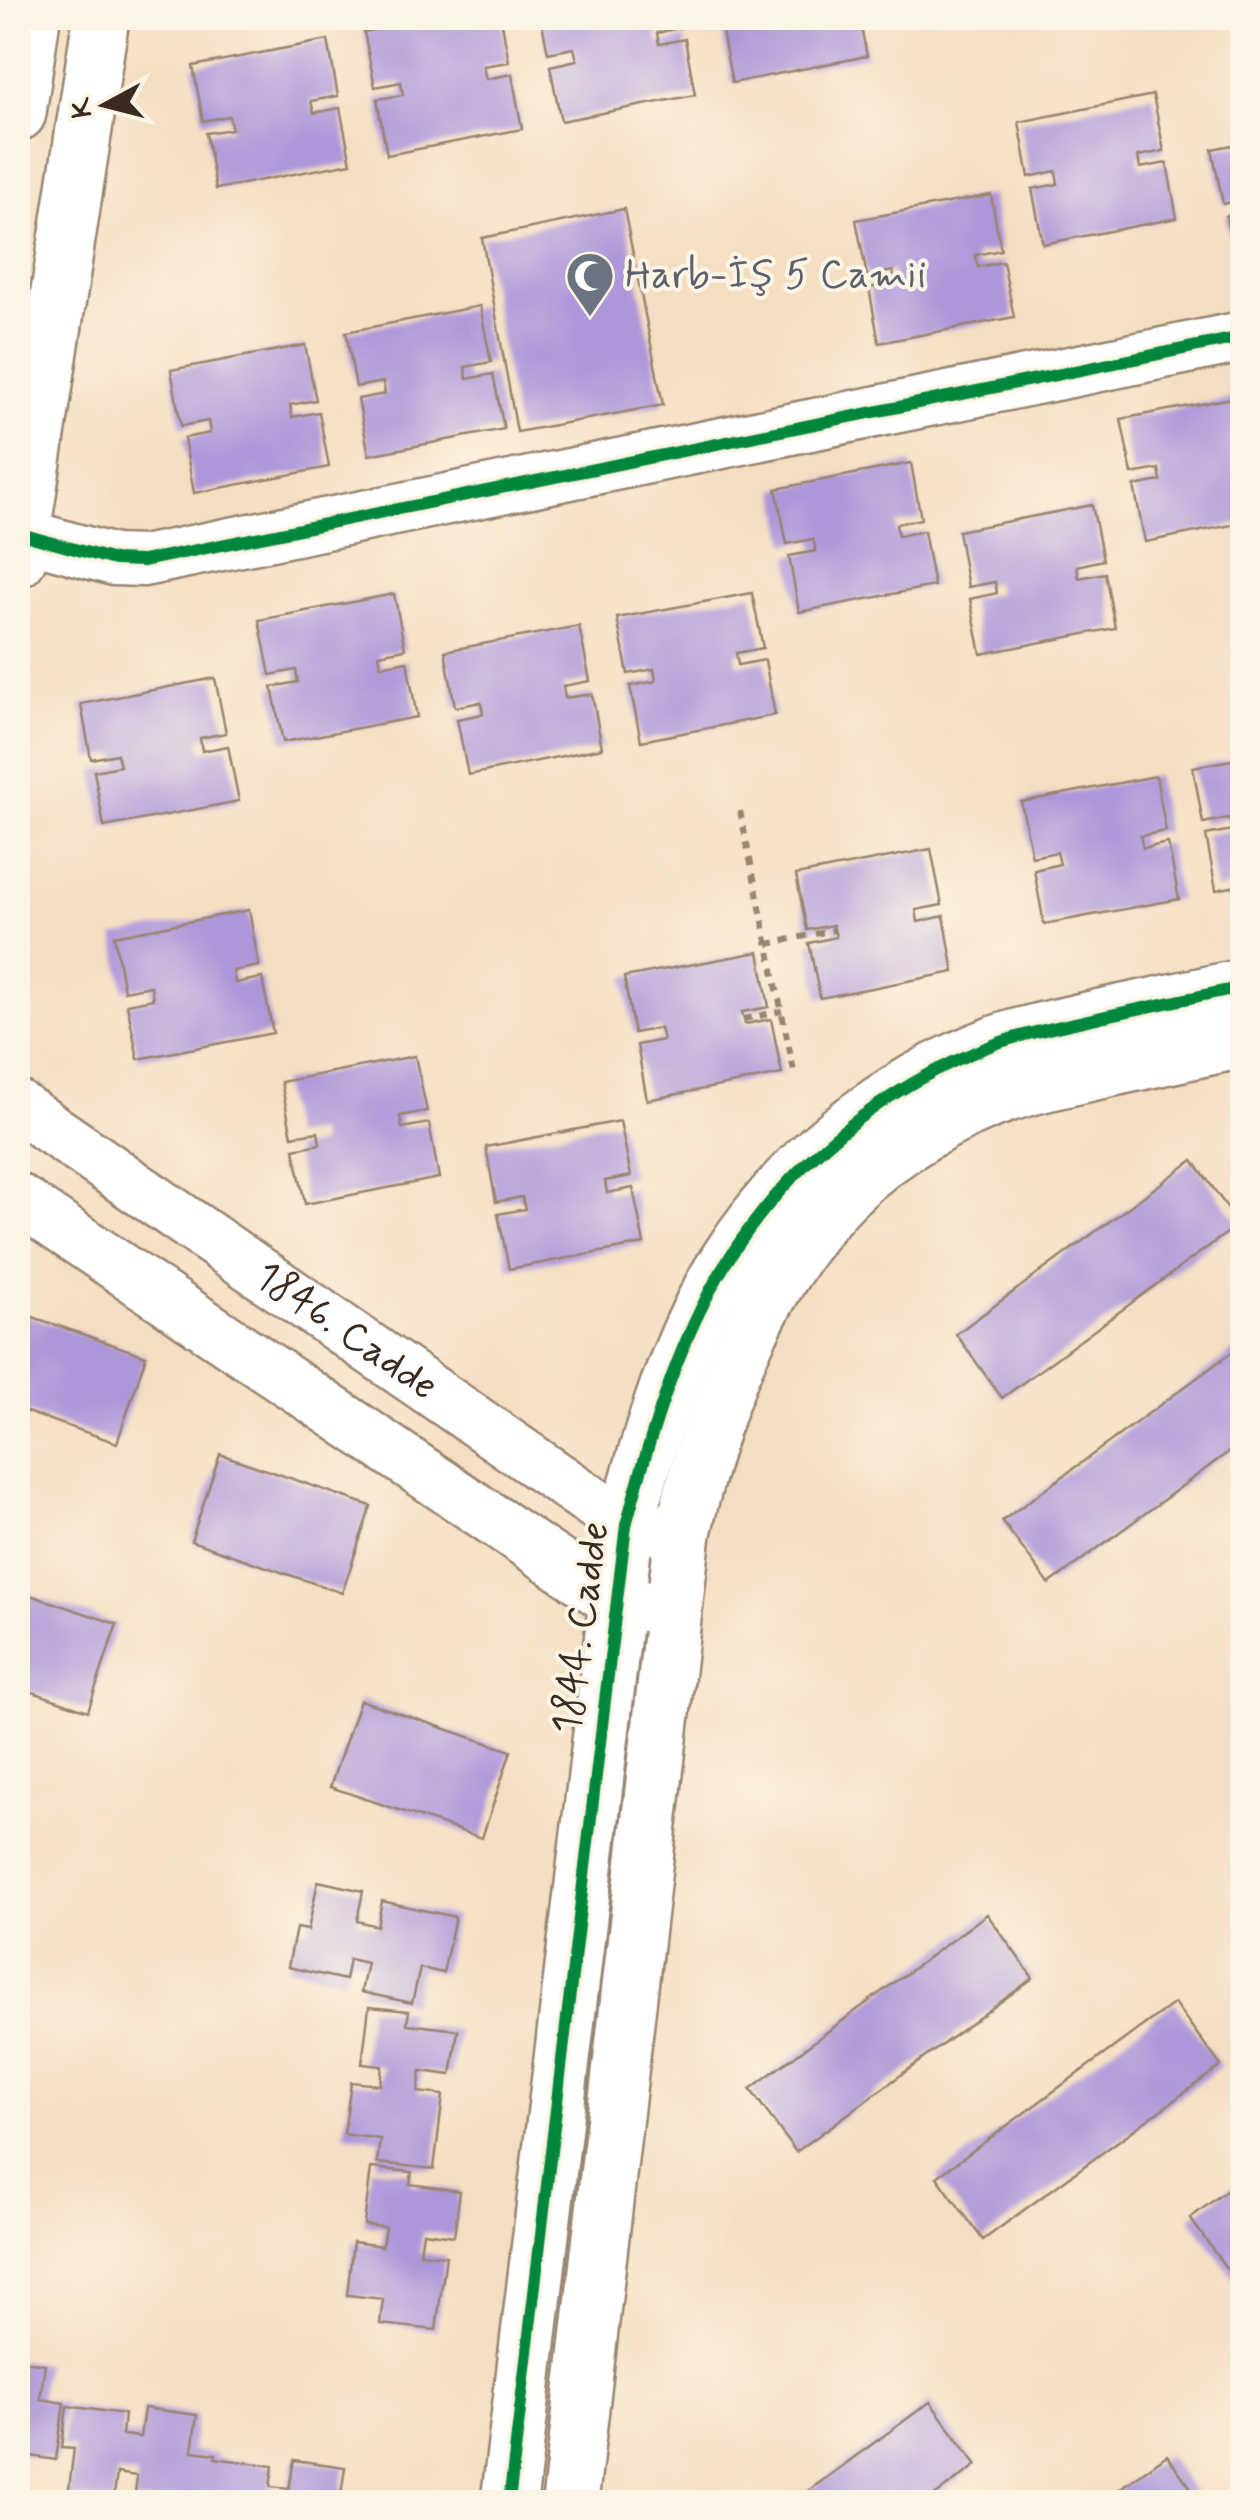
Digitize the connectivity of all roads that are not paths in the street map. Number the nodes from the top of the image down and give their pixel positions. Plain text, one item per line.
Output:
1 (32, 18) edge
2 (101, 18) edge
3 (18, 113) edge
4 (1242, 337) edge
5 (19, 547) edge
6 (1242, 987) edge
7 (1242, 1040) edge
8 (18, 1106) edge
9 (18, 1199) edge
10 (626, 1525) junction
11 (683, 1533) junction
12 (615, 1602) junction
13 (673, 1610) junction
14 (509, 2502) edge
15 (570, 2502) edge

1 - 3 street
2 - 5 street
4 - 5 street
6 - 10 street, 1844. Cadde
7 - 11 street
8 - 10 street, 1846. Cadde
9 - 12 street, 1846. Cadde
10 - 11 street, 1846. Cadde
10 - 12 street, 1844. Cadde
11 - 13 street
12 - 13 street, 1846. Cadde
12 - 14 street, 1844. Cadde
13 - 15 street

